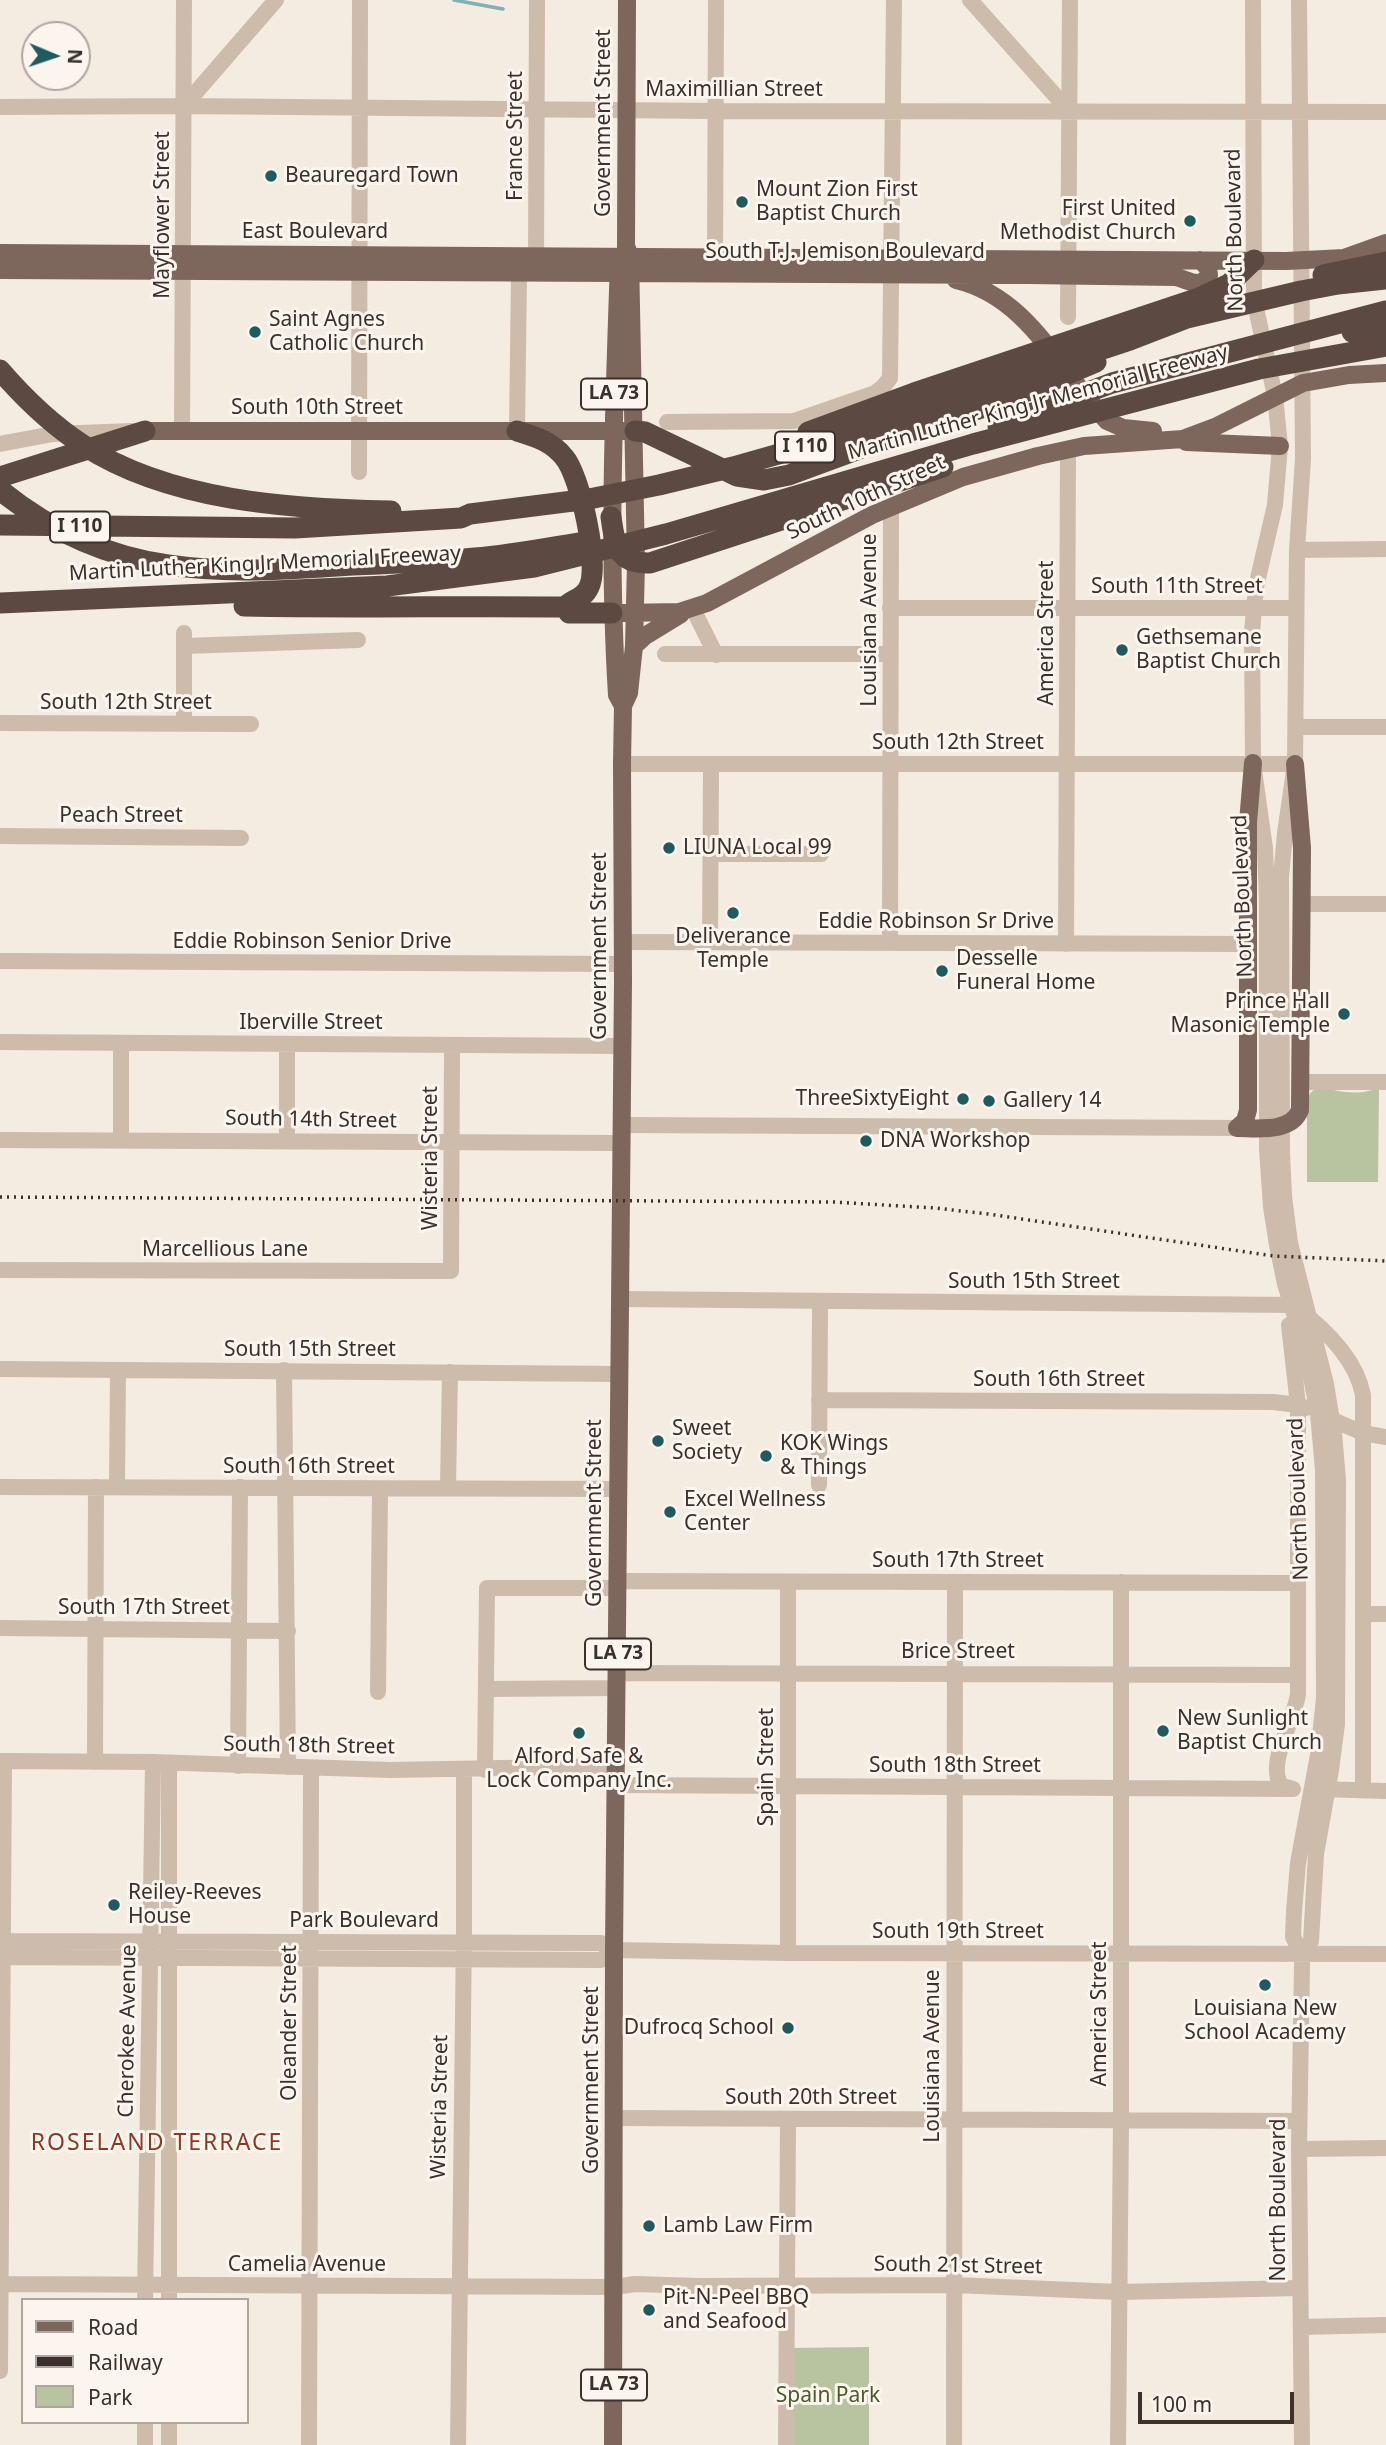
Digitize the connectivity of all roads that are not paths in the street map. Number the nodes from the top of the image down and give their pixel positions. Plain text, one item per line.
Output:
1 (184, 0) edge
2 (276, 0) edge
3 (360, 0) edge
4 (537, 0) edge
5 (628, 0) edge
6 (716, 0) edge
7 (894, 0) edge
8 (970, 0) edge
9 (1070, 0) edge
10 (1253, 0) edge
11 (1299, 0) edge
12 (184, 106) junction
13 (0, 107) edge
14 (361, 109) junction
15 (538, 109) junction
16 (627, 110) junction
17 (715, 111) junction
18 (1069, 111) junction
19 (893, 112) junction
20 (1253, 112) junction
21 (1299, 112) junction
22 (1386, 112) edge
23 (1386, 243) edge
24 (0, 253) edge
25 (1254, 260) junction
26 (1300, 261) junction
27 (1386, 262) edge
28 (183, 263) junction
29 (625, 263) junction
30 (360, 264) junction
31 (715, 266) junction
32 (530, 267) junction
33 (890, 267) junction
34 (1069, 268) junction
35 (0, 270) edge
36 (931, 275) junction
37 (1386, 279) edge
38 (1386, 311) edge
39 (1068, 317) dead end
40 (1187, 318) junction
41 (1386, 327) edge
42 (1130, 330) junction
43 (1386, 346) edge
44 (1259, 369) junction
45 (0, 370) edge
46 (1386, 373) edge
47 (1303, 383) junction
48 (1275, 397) junction
49 (1136, 401) junction
50 (1101, 414) junction
51 (667, 422) dead end
52 (1221, 424) junction
53 (182, 430) junction
54 (359, 430) junction
55 (145, 431) junction
56 (517, 431) junction
57 (613, 431) junction
58 (635, 431) junction
59 (1172, 441) junction
60 (1109, 443) junction
61 (0, 444) edge
62 (1280, 446) junction
63 (1068, 449) junction
64 (919, 460) junction
65 (359, 472) dead end
66 (0, 477) edge
67 (0, 490) edge
68 (891, 506) junction
69 (464, 514) junction
70 (611, 517) junction
71 (0, 526) edge
72 (1386, 549) edge
73 (1297, 550) junction
74 (553, 555) junction
75 (636, 563) junction
76 (202, 600) junction
77 (0, 603) edge
78 (565, 607) junction
79 (890, 608) junction
80 (1068, 608) junction
81 (1296, 608) junction
82 (1253, 609) junction
83 (690, 610) junction
84 (612, 613) junction
85 (635, 613) junction
86 (358, 640) dead end
87 (634, 646) junction
88 (890, 653) junction
89 (665, 654) dead end
90 (716, 655) junction
91 (623, 706) junction
92 (0, 723) edge
93 (184, 723) junction
94 (251, 724) dead end
95 (1296, 727) junction
96 (1386, 727) edge
97 (1253, 763) junction
98 (622, 764) junction
99 (1067, 764) junction
100 (1295, 764) junction
101 (711, 765) junction
102 (890, 765) junction
103 (0, 836) edge
104 (241, 838) dead end
105 (711, 854) junction
106 (821, 854) dead end
107 (1274, 878) junction
108 (1301, 904) junction
109 (1386, 904) edge
110 (623, 942) junction
111 (710, 942) junction
112 (890, 943) junction
113 (1066, 944) junction
114 (1248, 944) junction
115 (0, 961) edge
116 (624, 964) junction
117 (0, 1042) edge
118 (121, 1043) junction
119 (286, 1044) junction
120 (452, 1045) junction
121 (622, 1046) junction
122 (1301, 1082) junction
123 (1386, 1082) edge
124 (1237, 1128) junction
125 (622, 1134) junction
126 (0, 1140) edge
127 (121, 1140) junction
128 (287, 1141) junction
129 (452, 1142) junction
130 (0, 1270) edge
131 (450, 1271) joint
132 (620, 1299) junction
133 (820, 1301) junction
134 (1287, 1304) junction
135 (0, 1369) edge
136 (284, 1370) junction
137 (118, 1371) junction
138 (450, 1372) junction
139 (619, 1374) junction
140 (1363, 1395) junction
141 (819, 1400) junction
142 (1298, 1405) junction
143 (1331, 1419) junction
144 (1363, 1433) junction
145 (1386, 1437) edge
146 (819, 1485) dead end
147 (117, 1486) junction
148 (0, 1487) edge
149 (96, 1487) junction
150 (240, 1487) junction
151 (286, 1488) junction
152 (448, 1488) junction
153 (380, 1489) junction
154 (619, 1489) junction
155 (788, 1582) junction
156 (1121, 1582) junction
157 (955, 1583) junction
158 (1298, 1583) junction
159 (618, 1585) junction
160 (1364, 1614) junction
161 (1386, 1614) edge
162 (0, 1628) edge
163 (97, 1628) junction
164 (238, 1629) junction
165 (288, 1630) junction
166 (955, 1673) junction
167 (788, 1674) junction
168 (1121, 1674) junction
169 (1297, 1675) junction
170 (617, 1680) junction
171 (486, 1689) junction
172 (378, 1692) dead end
173 (2, 1761) edge
174 (95, 1762) junction
175 (161, 1763) junction
176 (238, 1766) junction
177 (617, 1766) junction
178 (288, 1768) junction
179 (311, 1769) junction
180 (464, 1770) junction
181 (485, 1770) junction
182 (617, 1785) junction
183 (789, 1786) junction
184 (955, 1787) junction
185 (1120, 1788) junction
186 (1292, 1789) junction
187 (1320, 1789) junction
188 (1363, 1790) junction
189 (1386, 1791) edge
190 (2, 1941) edge
191 (150, 1941) junction
192 (169, 1941) junction
193 (311, 1942) junction
194 (464, 1942) junction
195 (614, 1950) junction
196 (788, 1953) junction
197 (954, 1953) junction
198 (1121, 1954) junction
199 (1302, 1954) junction
200 (1386, 1954) edge
201 (2, 1957) edge
202 (150, 1958) junction
203 (169, 1958) junction
204 (311, 1959) junction
205 (464, 1959) junction
206 (615, 2118) junction
207 (788, 2119) junction
208 (954, 2120) junction
209 (1121, 2120) junction
210 (1299, 2121) junction
211 (1386, 2148) edge
212 (1299, 2149) junction
213 (0, 2284) edge
214 (788, 2284) junction
215 (955, 2285) junction
216 (310, 2286) junction
217 (460, 2286) junction
218 (615, 2287) junction
219 (1300, 2288) junction
220 (1119, 2292) junction
221 (145, 2293) edge
222 (169, 2293) edge
223 (1386, 2325) edge
224 (1301, 2327) junction
225 (0, 2371) edge
226 (145, 2424) edge
227 (170, 2424) edge
228 (145, 2445) edge
229 (170, 2445) edge
230 (309, 2445) edge
231 (458, 2445) edge
232 (613, 2445) edge
233 (786, 2445) edge
234 (954, 2445) edge
235 (1118, 2445) edge
236 (1302, 2445) edge

1 - 12 street, Mayflower Street
2 - 12 street
3 - 14 street
4 - 15 street, France Street
5 - 16 main road, Government Street
6 - 17 street
7 - 19 street
8 - 18 street
9 - 18 street
10 - 20 street, North Boulevard
11 - 21 street, North Boulevard
12 - 13 street, Maximillian Street
12 - 14 street, Maximillian Street
12 - 28 street, Mayflower Street
14 - 15 street, Maximillian Street
14 - 30 street
15 - 16 street, Maximillian Street
15 - 32 street, France Street
16 - 17 street, Maximillian Street
16 - 29 main road, Government Street
17 - 19 street, Maximillian Street
17 - 31 street
18 - 19 street, Maximillian Street
18 - 20 street, Maximillian Street
18 - 34 street
19 - 33 street
20 - 21 street, Maximillian Street
20 - 25 street, North Boulevard
21 - 22 street, Maximillian Street
21 - 26 street, North Boulevard
23 - 26 main road, South T.J. Jemison Boulevard
24 - 28 main road, East Boulevard
25 - 26 main road, South T.J. Jemison Boulevard
25 - 34 main road, South T.J. Jemison Boulevard
25 - 42 highway
25 - 48 street, North Boulevard
26 - 47 street, North Boulevard
27 - 40 highway
28 - 30 main road, East Boulevard
28 - 35 main road, East Boulevard
28 - 53 street, Mayflower Street
29 - 31 main road, South T.J. Jemison Boulevard
29 - 32 main road, East Boulevard
29 - 57 main road, Government Street / LA 73
29 - 58 main road, Government Street / LA 73
30 - 32 main road, East Boulevard
30 - 54 street
31 - 33 main road, South T.J. Jemison Boulevard
32 - 56 street, France Street
33 - 34 main road, South T.J. Jemison Boulevard
33 - 36 main road, South T.J. Jemison Boulevard
33 - 51 street
34 - 36 main road, South T.J. Jemison Boulevard
34 - 39 street
36 - 50 main road
37 - 40 highway, Martin Luther King Jr Memorial Freeway
38 - 64 highway
40 - 42 highway, Martin Luther King Jr Memorial Freeway
41 - 44 highway
42 - 58 highway
42 - 69 highway, Martin Luther King Jr Memorial Freeway / I 110
43 - 44 highway, Martin Luther King Jr Memorial Freeway / I 110
44 - 49 highway, Martin Luther King Jr Memorial Freeway / I 110
45 - 69 highway
46 - 47 main road, South 10th Street
47 - 48 main road, South 10th Street
47 - 73 street, North Boulevard
48 - 52 main road, South 10th Street
48 - 62 street, North Boulevard
49 - 64 highway, Martin Luther King Jr Memorial Freeway / I 110
49 - 75 highway
50 - 52 main road
50 - 60 main road
52 - 59 main road, South 10th Street
53 - 54 main road, South 10th Street
53 - 55 main road, South 10th Street
54 - 56 main road, South 10th Street
54 - 65 street
55 - 61 street, South 10th Street
55 - 66 highway
56 - 57 main road, South 10th Street
56 - 78 highway
57 - 58 main road, South 10th Street
57 - 70 main road, Government Street / LA 73
58 - 75 main road, Government Street / LA 73
59 - 60 main road, South 10th Street
59 - 62 main road
60 - 63 main road, South 10th Street
62 - 82 street, North Boulevard
63 - 68 main road, South 10th Street
63 - 80 street, America Street
64 - 74 highway, Martin Luther King Jr Memorial Freeway / I 110
67 - 74 highway
68 - 79 street, Louisiana Avenue
68 - 83 main road, South 10th Street
69 - 71 highway, Martin Luther King Jr Memorial Freeway / I 110
70 - 75 highway
70 - 84 main road, Government Street / LA 73
72 - 73 street
73 - 81 street, North Boulevard
74 - 76 highway, Martin Luther King Jr Memorial Freeway
75 - 85 main road, Government Street / LA 73
76 - 77 highway, Martin Luther King Jr Memorial Freeway
76 - 78 highway
78 - 84 highway
79 - 80 street, South 11th Street
79 - 88 street, Louisiana Avenue
80 - 82 street, South 11th Street
80 - 99 street, America Street
81 - 82 street, South 11th Street
81 - 95 street, North Boulevard
82 - 97 street, North Boulevard
83 - 85 main road, South 10th Street
83 - 87 main road
83 - 90 street
84 - 85 main road, South 10th Street
84 - 91 main road, Government Street / LA 73
85 - 87 main road, Government Street / LA 73
86 - 93 street
87 - 91 main road, Government Street / LA 73
88 - 90 street
88 - 102 street, Louisiana Avenue
89 - 90 street
91 - 98 main road, Government Street / LA 73
92 - 93 street, South 12th Street
93 - 94 street, South 12th Street
95 - 96 street
95 - 100 street, North Boulevard
97 - 99 street, South 12th Street
97 - 100 street, South 12th Street
97 - 107 street, North Boulevard
97 - 114 main road
98 - 101 street, South 12th Street
98 - 110 main road, Government Street / LA 73
99 - 102 street, South 12th Street
99 - 113 street, America Street
100 - 107 street, North Boulevard
100 - 108 main road
101 - 102 street, South 12th Street
101 - 105 street
102 - 112 street, Louisiana Avenue
103 - 104 street, Peach Street
105 - 106 street
105 - 111 street
107 - 187 street, North Boulevard
108 - 109 street
108 - 122 main road
110 - 111 street, Eddie Robinson Sr Drive
110 - 116 main road, Government Street / LA 73
111 - 112 street, Eddie Robinson Sr Drive
112 - 113 street, Eddie Robinson Sr Drive
113 - 114 street, Eddie Robinson Sr Drive
114 - 124 main road
115 - 116 street, Eddie Robinson Senior Drive
116 - 121 main road, Government Street / LA 73
117 - 118 street, Iberville Street
118 - 119 street, Iberville Street
118 - 127 street
119 - 120 street, Iberville Street
119 - 128 street
120 - 121 street, Iberville Street
120 - 129 street, Wisteria Street
121 - 125 main road, Government Street / LA 73
122 - 123 street
122 - 124 main road
124 - 125 street, South 14th Street
125 - 129 street, South 14th Street
125 - 132 main road, Government Street / LA 73
126 - 127 street, South 14th Street
127 - 128 street, South 14th Street
128 - 129 street, South 14th Street
129 - 131 street, Wisteria Street
130 - 131 street, Marcellious Lane
132 - 133 street, South 15th Street
132 - 139 main road, Government Street / LA 73
133 - 134 street, South 15th Street
133 - 141 street
134 - 140 street
134 - 142 street, North Boulevard
135 - 137 street, South 15th Street
136 - 137 street, South 15th Street
136 - 138 street, South 15th Street
136 - 151 street
137 - 147 street
138 - 139 street, South 15th Street
138 - 152 street
139 - 154 main road, Government Street / LA 73
140 - 143 street
140 - 144 street
141 - 142 street, South 16th Street
141 - 146 street
142 - 143 street, South 16th Street
142 - 158 street, North Boulevard
143 - 144 street, South 16th Street
144 - 145 street, South 16th Street
144 - 160 street
147 - 149 street, South 16th Street
147 - 150 street, South 16th Street
148 - 149 street, South 16th Street
149 - 163 street
150 - 151 street, South 16th Street
150 - 164 street
151 - 153 street, South 16th Street
151 - 165 street
152 - 153 street, South 16th Street
152 - 154 street, South 16th Street
153 - 172 street
154 - 159 main road, Government Street / LA 73
155 - 157 street, South 17th Street
155 - 159 street, South 17th Street
155 - 167 street, Spain Street
156 - 157 street, South 17th Street
156 - 158 street, South 17th Street
156 - 168 street, America Street
157 - 166 street, Louisiana Avenue
158 - 169 street, North Boulevard
159 - 170 main road, Government Street / LA 73
159 - 171 street, South 17th Street
160 - 161 street
160 - 188 street
162 - 163 street, South 17th Street
163 - 164 street, South 17th Street
163 - 174 street
164 - 165 street, South 17th Street
164 - 176 street
165 - 178 street
166 - 167 street, Brice Street
166 - 168 street, Brice Street
166 - 184 street, Louisiana Avenue
167 - 170 street, Brice Street
167 - 183 street, Spain Street
168 - 169 street, Brice Street
168 - 185 street, America Street
169 - 186 street, North Boulevard
170 - 171 street, Brice Street
170 - 177 main road, Government Street / LA 73
171 - 181 street
173 - 174 street, South 18th Street
173 - 190 street
174 - 175 street, South 18th Street
175 - 176 street, South 18th Street
175 - 191 street, Cherokee Avenue
175 - 192 street, Cherokee Avenue
176 - 178 street, South 18th Street
177 - 181 street, South 18th Street
177 - 182 main road, Government Street / LA 73
178 - 179 street, South 18th Street
179 - 180 street, South 18th Street
179 - 193 street, Oleander Street
180 - 181 street, South 18th Street
180 - 194 street, Wisteria Street
182 - 183 street, South 18th Street
182 - 195 main road, Government Street / LA 73
183 - 184 street, South 18th Street
183 - 196 street, Spain Street
184 - 185 street, South 18th Street
184 - 197 street, Louisiana Avenue
185 - 186 street, South 18th Street
185 - 198 street, America Street
186 - 187 street
187 - 188 street
187 - 199 street, North Boulevard
188 - 189 street
190 - 191 street, Park Boulevard
190 - 201 street
191 - 192 street, Park Boulevard
191 - 202 street, Cherokee Avenue
192 - 193 street, Park Boulevard
192 - 203 street, Cherokee Avenue
193 - 194 street, Park Boulevard
193 - 204 street, Oleander Street
194 - 195 street, Park Boulevard
194 - 205 street, Wisteria Street
195 - 196 street, South 19th Street
195 - 205 street
195 - 206 main road, Government Street / LA 73
196 - 197 street, South 19th Street
197 - 198 street, South 19th Street
197 - 208 street, Louisiana Avenue
198 - 199 street, South 19th Street
198 - 209 street, America Street
199 - 200 street, South 19th Street
199 - 210 street, North Boulevard
201 - 202 street
201 - 213 street
202 - 203 street
202 - 221 street, Cherokee Avenue
203 - 204 street
203 - 222 street, Cherokee Avenue
204 - 205 street
204 - 216 street, Oleander Street
205 - 217 street, Wisteria Street
206 - 207 street, South 20th Street
206 - 218 main road, Government Street / LA 73
207 - 208 street, South 20th Street
207 - 214 street
208 - 209 street, South 20th Street
208 - 215 street, Louisiana Avenue
209 - 210 street, South 20th Street
209 - 220 street, America Street
210 - 212 street, North Boulevard
211 - 212 street
212 - 219 street, North Boulevard
213 - 221 street, Camelia Avenue
213 - 225 street
214 - 215 street, South 21st Street
214 - 218 street, South 21st Street
214 - 233 street
215 - 220 street, South 21st Street
215 - 234 street, Louisiana Avenue
216 - 217 street, Camelia Avenue
216 - 222 street, Camelia Avenue
216 - 230 street, Oleander Street
217 - 218 street, Camelia Avenue
217 - 231 street, Wisteria Street
218 - 232 main road, Government Street / LA 73
219 - 220 street, South 21st Street
219 - 224 street, North Boulevard
220 - 235 street, America Street
221 - 222 street, Camelia Avenue
223 - 224 street
224 - 236 street, North Boulevard
226 - 228 street
227 - 229 street

